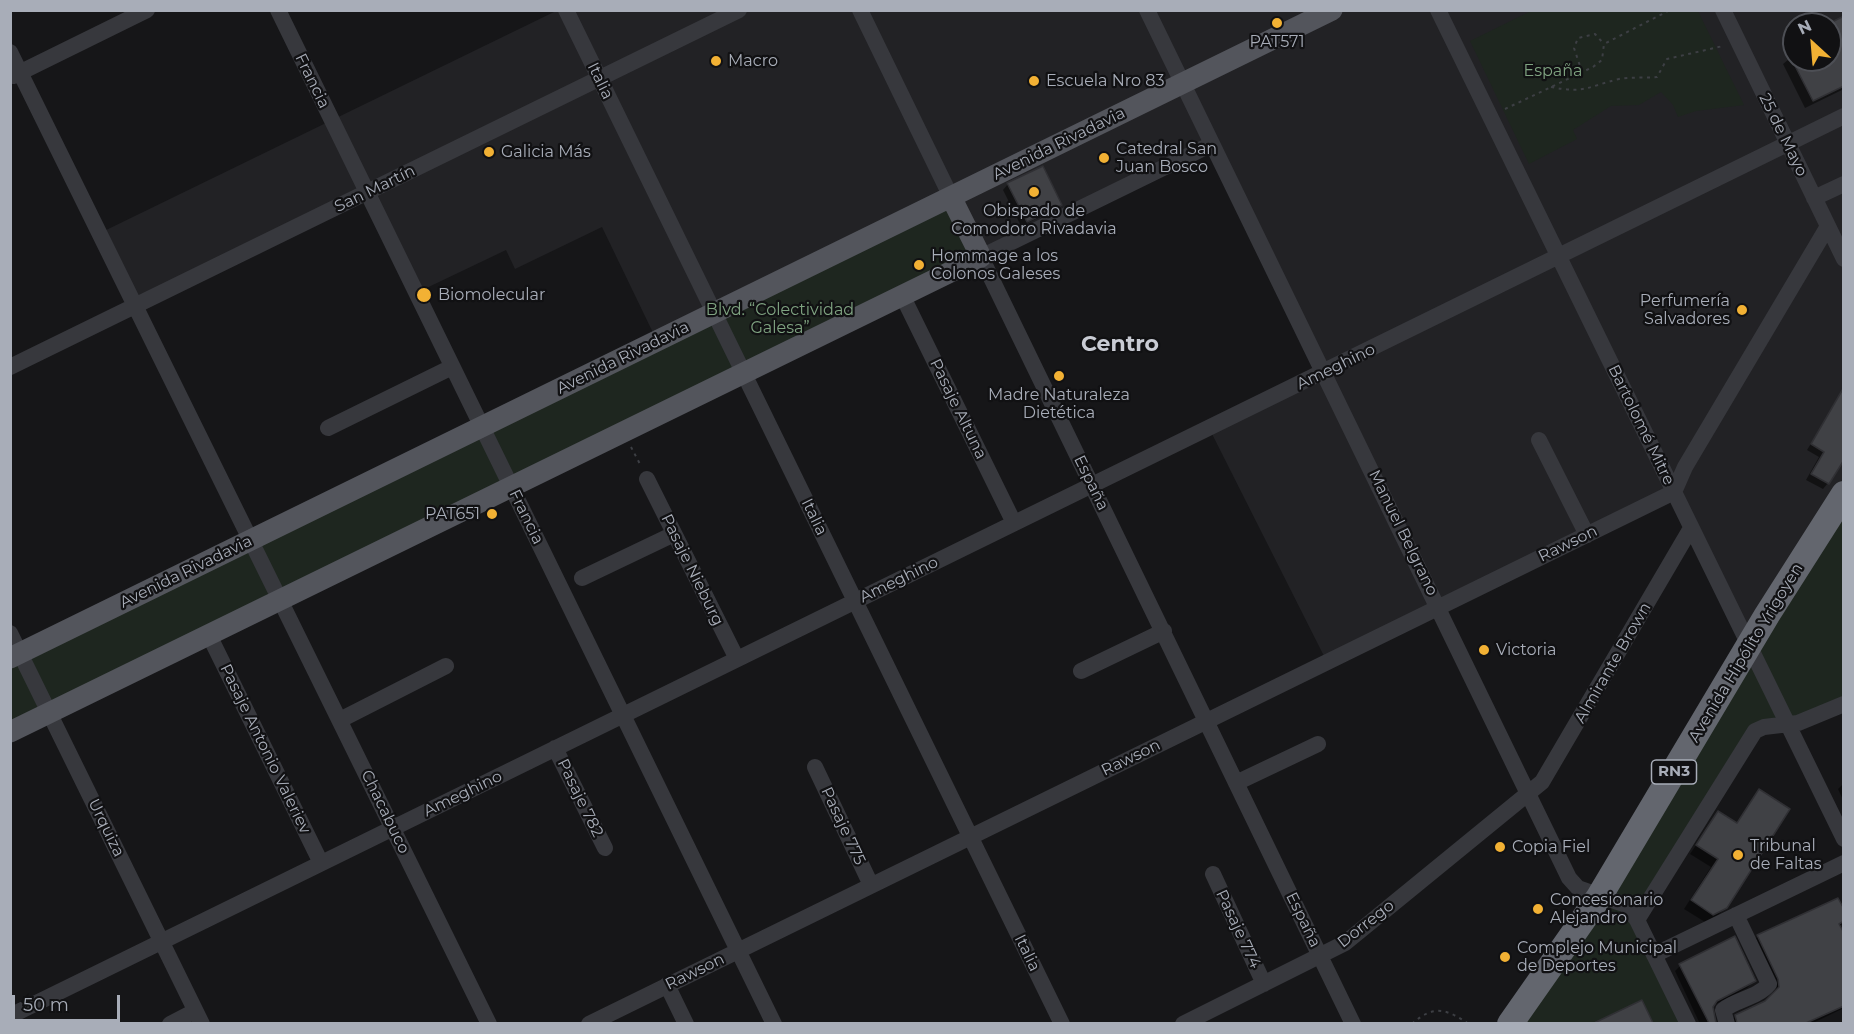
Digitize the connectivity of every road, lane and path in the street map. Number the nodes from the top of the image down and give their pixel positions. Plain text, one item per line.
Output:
1 (147, 10) edge
2 (278, 10) edge
3 (566, 10) edge
4 (739, 10) edge
5 (860, 10) edge
6 (1147, 10) edge
7 (1332, 10) edge
8 (1438, 10) edge
9 (1670, 10) edge
10 (1723, 10) edge
11 (1738, 42) junction
12 (1604, 44) junction
13 (10, 52) edge
14 (1582, 72) junction
15 (15, 75) edge
16 (599, 79) junction
17 (1183, 83) junction
18 (1551, 87) junction
19 (1503, 110) dead end
20 (1844, 116) edge
21 (1212, 144) junction
22 (1788, 145) junction
23 (1844, 184) edge
24 (367, 193) junction
25 (951, 197) junction
26 (1814, 198) junction
27 (1828, 226) junction
28 (981, 257) junction
29 (1559, 257) junction
30 (1844, 259) edge
31 (902, 295) junction
32 (137, 305) junction
33 (714, 313) junction
34 (12, 362) edge
35 (452, 367) junction
36 (1324, 372) junction
37 (743, 373) junction
38 (482, 427) junction
39 (328, 428) dead end
40 (1539, 440) dead end
41 (631, 446) dead end
42 (647, 479) joint
43 (1092, 485) junction
44 (511, 487) junction
45 (1674, 492) junction
46 (1844, 494) edge
47 (1014, 523) junction
48 (1691, 528) junction
49 (674, 534) junction
50 (1587, 535) junction
51 (252, 539) junction
52 (582, 578) dead end
53 (281, 600) junction
54 (855, 601) junction
55 (1439, 607) junction
56 (1164, 631) junction
57 (10, 633) edge
58 (209, 635) junction
59 (1749, 647) junction
60 (15, 655) edge
61 (737, 659) junction
62 (446, 666) dead end
63 (1081, 671) dead end
64 (1844, 704) edge
65 (50, 713) junction
66 (623, 716) junction
67 (340, 720) junction
68 (1208, 721) junction
69 (1787, 723) junction
70 (10, 732) edge
71 (1318, 744) dead end
72 (555, 748) junction
73 (815, 767) dead end
74 (1236, 783) junction
75 (1530, 792) junction
76 (393, 828) junction
77 (970, 837) junction
78 (1844, 839) edge
79 (605, 848) dead end
80 (321, 863) junction
81 (1844, 863) edge
82 (1213, 874) dead end
83 (871, 885) junction
84 (1599, 897) junction
85 (1736, 915) junction
86 (1637, 920) junction
87 (162, 942) junction
88 (738, 950) junction
89 (1654, 955) junction
90 (1320, 956) junction
91 (1264, 984) junction
92 (667, 985) junction
93 (10, 1016) edge
94 (199, 1017) edge
95 (170, 1023) edge
96 (489, 1023) edge
97 (589, 1023) edge
98 (686, 1023) edge
99 (774, 1023) edge
100 (1062, 1023) edge
101 (1183, 1023) edge
102 (1353, 1023) edge
103 (1412, 1023) edge
104 (1469, 1023) edge
105 (1510, 1023) edge
106 (1688, 1023) edge
107 (1727, 1023) edge

1 - 15 street
2 - 24 street, Francia
3 - 16 street, Italia
4 - 16 street, San Martín
5 - 25 street, España
6 - 17 street, Manuel Belgrano
7 - 17 main road, Avenida Rivadavia
8 - 29 street, Bartolomé Mitre
9 - 12 path
10 - 11 street, 25 de Mayo
11 - 18 path
11 - 22 street, 25 de Mayo
12 - 14 path
12 - 14 path
13 - 15 street, Chacabuco
14 - 18 path
15 - 32 street, Chacabuco
16 - 24 street, San Martín
16 - 33 street, Italia
17 - 21 street, Manuel Belgrano
17 - 25 main road, Avenida Rivadavia
18 - 19 path
20 - 22 street, Ameghino
21 - 28 street
21 - 36 street, Manuel Belgrano
22 - 26 street, 25 de Mayo
22 - 29 street, Ameghino
23 - 26 street
24 - 32 street, San Martín
24 - 35 street, Francia
25 - 28 main road, España
25 - 33 main road, Avenida Rivadavia
26 - 27 street, 25 de Mayo
27 - 30 street, 25 de Mayo
27 - 45 street
28 - 31 main road
28 - 43 street, España
29 - 36 street, Ameghino
29 - 45 street, Bartolomé Mitre
31 - 37 main road
31 - 47 street, Pasaje Altuna
32 - 34 street, San Martín
32 - 51 street, Chacabuco
33 - 37 street, Italia
33 - 38 main road, Avenida Rivadavia
35 - 38 street, Francia
35 - 39 street
36 - 43 street, Ameghino
36 - 55 street, Manuel Belgrano
37 - 44 main road
37 - 54 street, Italia
38 - 44 street, Francia
38 - 51 main road, Avenida Rivadavia
40 - 50 street
41 - 42 path
42 - 49 street, Pasaje Nieburg
43 - 47 street, Ameghino
43 - 56 street, España
44 - 53 main road
44 - 66 street, Francia
45 - 48 street, Bartolomé Mitre
45 - 50 street, Rawson
46 - 59 highway, Avenida Hipólito Yrigoyen / RN3
47 - 54 street, Ameghino
48 - 59 street, Bartolomé Mitre
48 - 75 street, Almirante Brown
49 - 52 street
49 - 61 street, Pasaje Nieburg
50 - 55 street, Rawson
51 - 53 street, Chacabuco
51 - 60 main road, Avenida Rivadavia
53 - 58 main road
53 - 67 street, Chacabuco
54 - 61 street, Ameghino
54 - 77 street, Italia
55 - 68 street, Rawson
55 - 75 street, Manuel Belgrano
56 - 63 street
56 - 68 street, España
57 - 60 street, Urquiza
58 - 65 main road
58 - 80 street, Pasaje Antonio Valeriev
59 - 69 street, Bartolomé Mitre
59 - 84 highway, Avenida Hipólito Yrigoyen / RN3
60 - 65 street, Urquiza
61 - 66 street, Ameghino
62 - 67 street
64 - 69 street
65 - 70 main road
65 - 87 street, Urquiza
66 - 72 street, Ameghino
66 - 88 street, Francia
67 - 76 street, Chacabuco
68 - 74 street, España
68 - 77 street, Rawson
69 - 78 street, Bartolomé Mitre
69 - 86 street
71 - 74 street
72 - 76 street, Ameghino
72 - 79 street, Pasaje 782
73 - 83 street, Pasaje 775
74 - 90 street, España
75 - 84 street, Manuel Belgrano
75 - 90 street, Dorrego
76 - 80 street, Ameghino
76 - 96 street, Chacabuco
77 - 83 street, Rawson
77 - 100 street, Italia
80 - 87 street, Ameghino
81 - 85 street
82 - 91 street, Pasaje 774
83 - 88 street, Rawson
84 - 86 street, Manuel Belgrano
84 - 105 highway, Avenida Hipólito Yrigoyen / RN3
85 - 89 street
85 - 107 street
86 - 89 street, Manuel Belgrano
87 - 93 street, Ameghino
87 - 94 street, Urquiza
88 - 92 street, Rawson
88 - 99 street, Francia
89 - 106 street, Manuel Belgrano
90 - 91 street, Dorrego
90 - 102 street, España
91 - 101 street, Dorrego
92 - 97 street, Rawson
92 - 98 street
94 - 95 street
103 - 104 path

